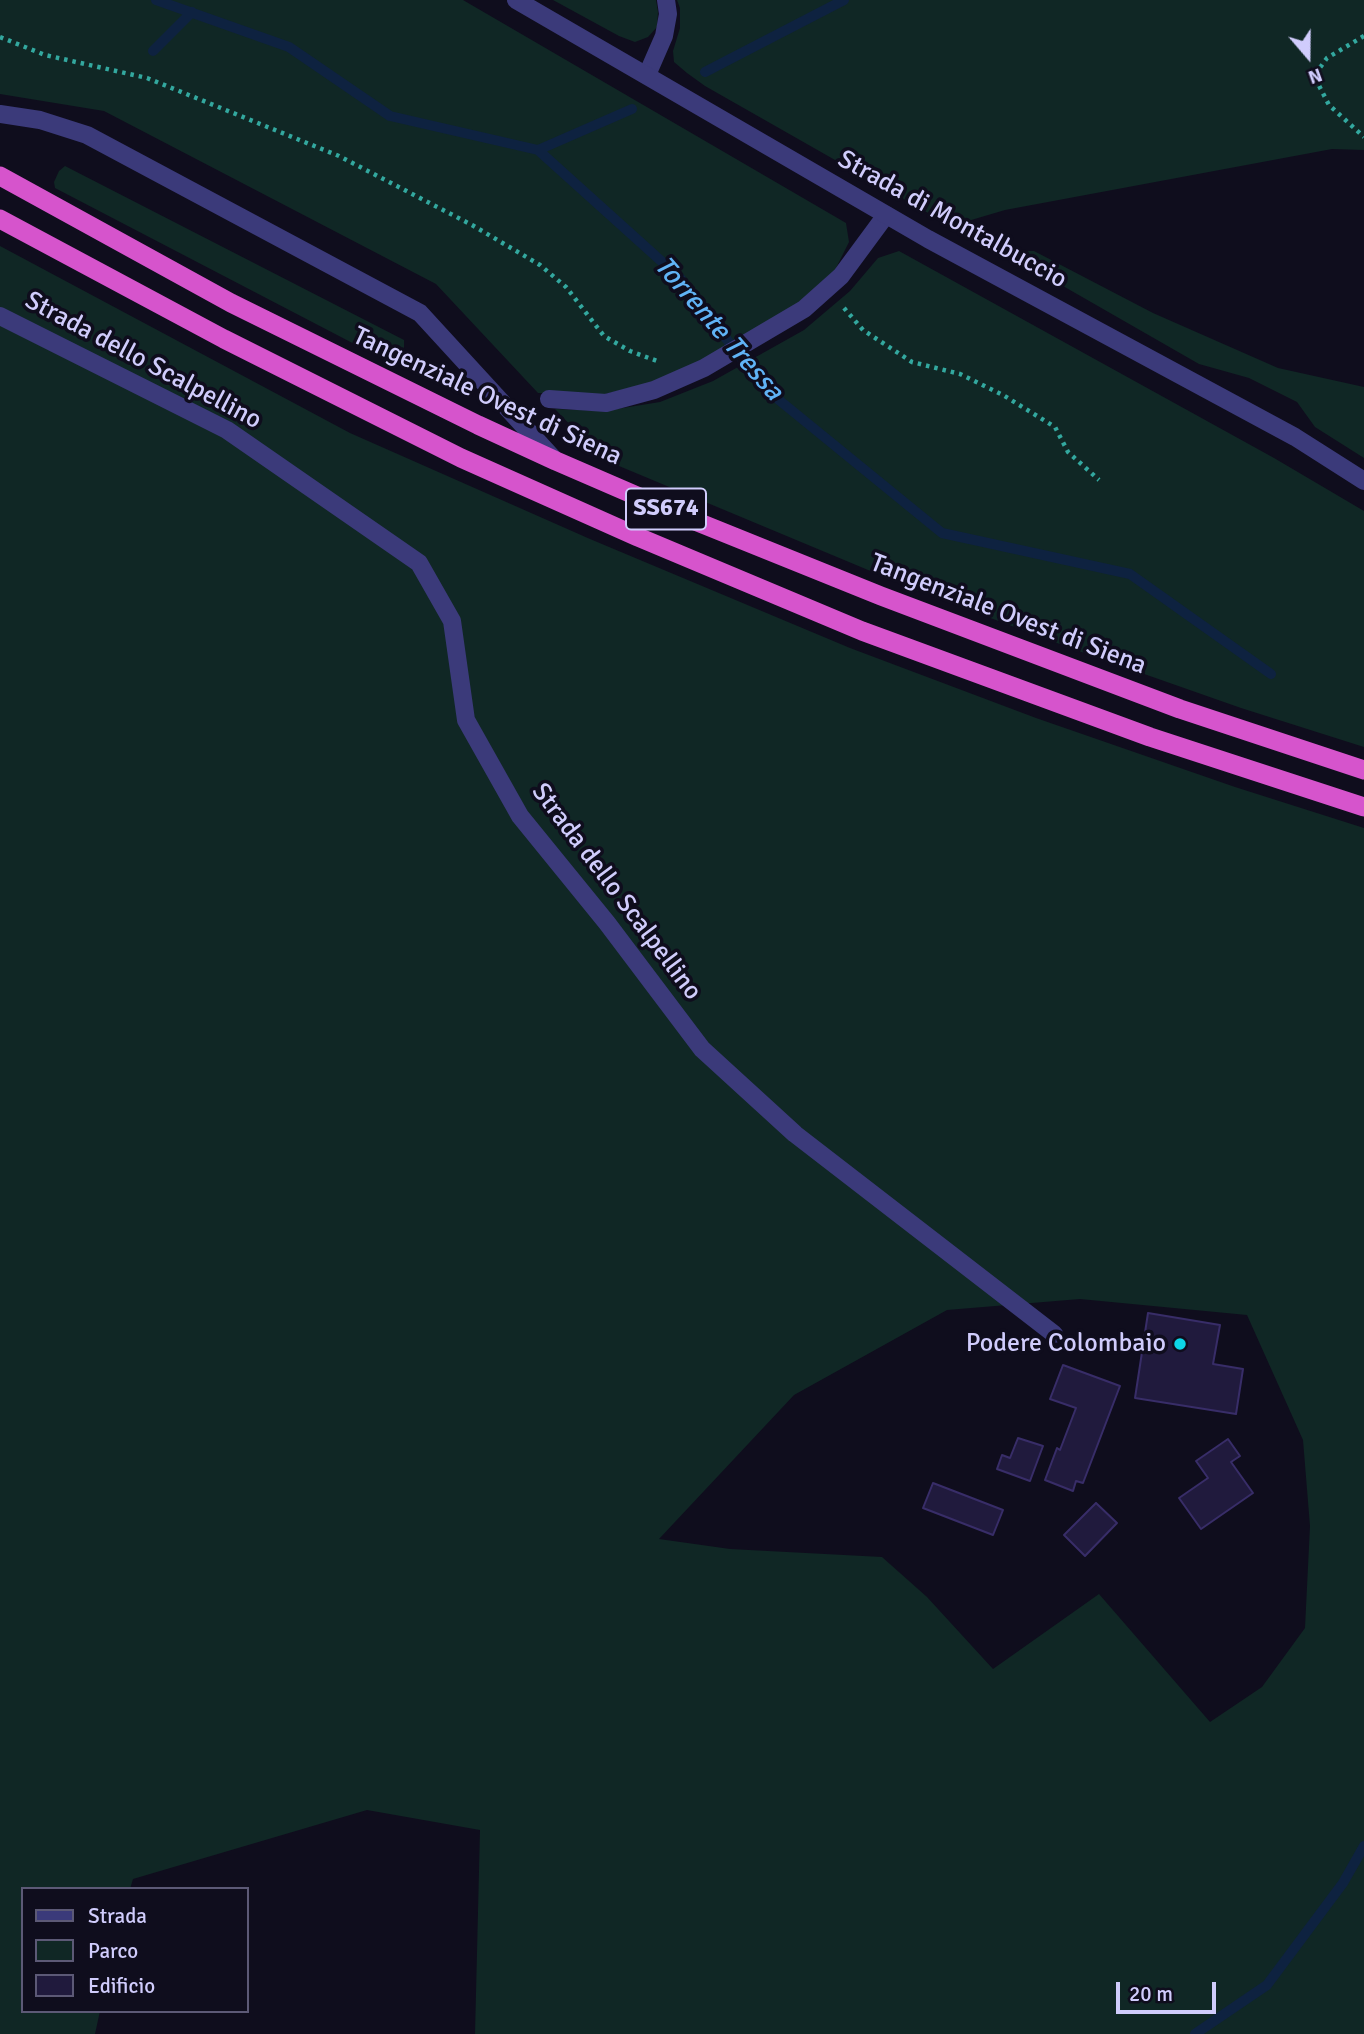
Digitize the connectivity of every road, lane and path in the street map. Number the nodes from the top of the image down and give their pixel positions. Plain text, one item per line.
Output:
1 (516, 0) edge
2 (666, 0) edge
3 (1364, 36) edge
4 (0, 37) edge
5 (647, 75) junction
6 (0, 114) edge
7 (1364, 137) edge
8 (0, 176) edge
9 (886, 215) junction
10 (0, 219) edge
11 (827, 289) junction
12 (0, 316) edge
13 (680, 379) junction
14 (549, 399) dead end
15 (556, 461) junction
16 (1099, 480) dead end
17 (1364, 481) edge
18 (1364, 770) edge
19 (1364, 807) edge
20 (1054, 1334) dead end

1 - 5 street, Strada di Montalbuccio
2 - 5 street
3 - 7 path
4 - 13 path
5 - 9 street, Strada di Montalbuccio
6 - 15 street
8 - 15 highway, Tangenziale Ovest di Siena / SS674
9 - 11 street
9 - 17 street, Strada di Montalbuccio
10 - 19 highway, SS674
11 - 13 street
11 - 16 path
12 - 20 street, Strada dello Scalpellino
13 - 14 street
15 - 18 highway, Tangenziale Ovest di Siena / SS674

